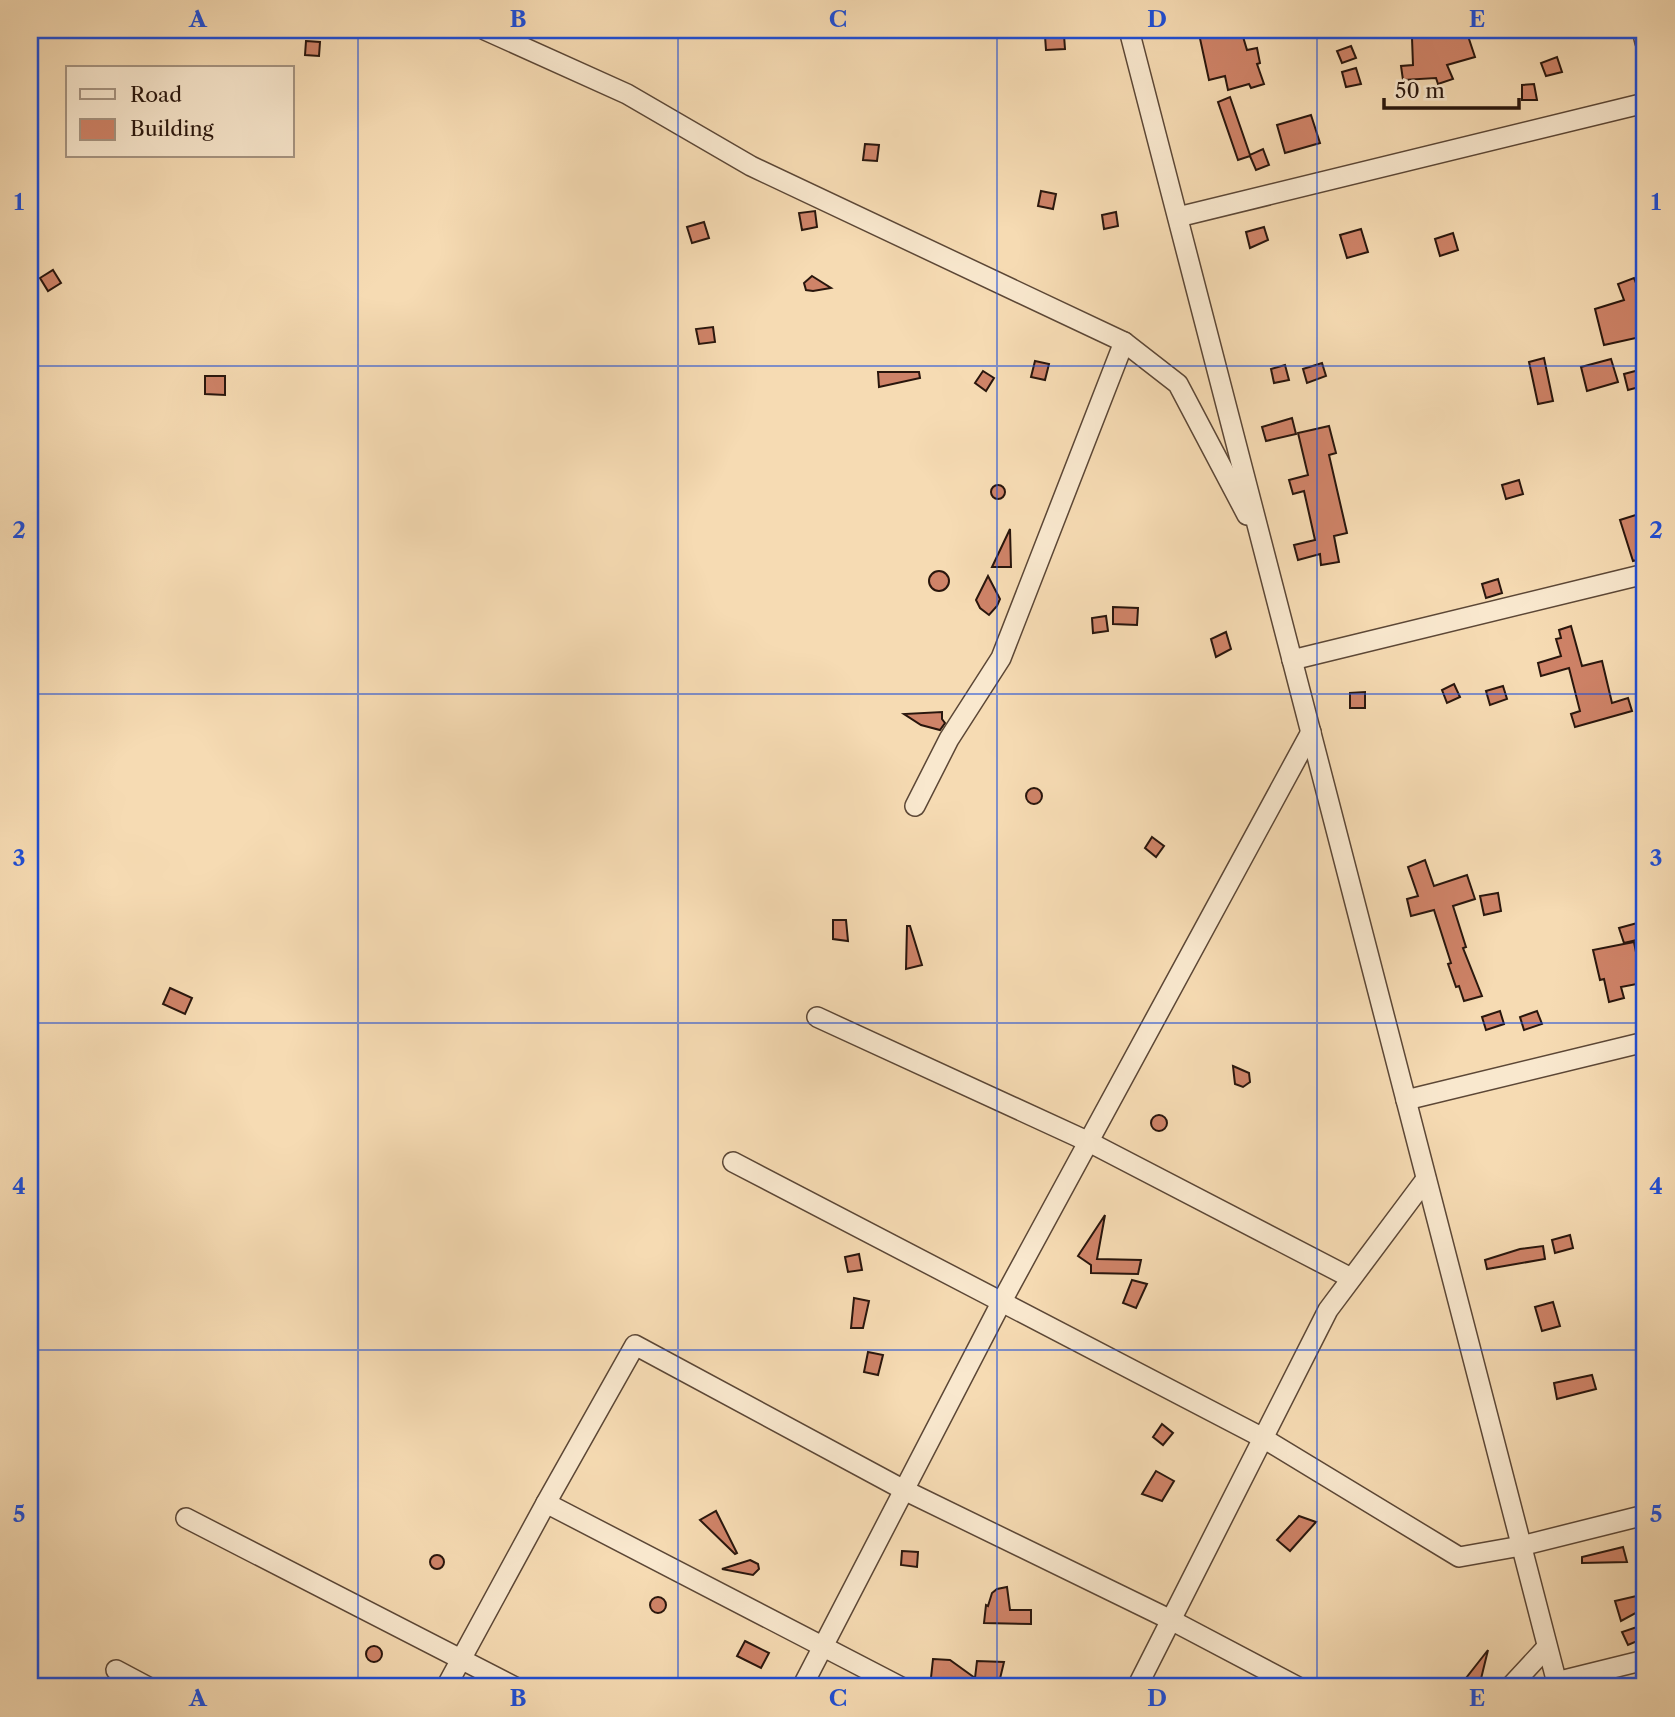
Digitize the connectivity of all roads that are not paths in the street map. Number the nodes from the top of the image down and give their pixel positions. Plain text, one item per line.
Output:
1 (485, 30) edge
2 (1129, 30) edge
3 (1642, 30) edge
4 (1645, 42) edge
5 (1645, 103) edge
6 (1178, 217) junction
7 (1124, 342) junction
8 (1262, 544) junction
9 (1645, 574) edge
10 (1292, 660) junction
11 (1311, 732) junction
12 (915, 806) dead end
13 (817, 1017) dead end
14 (1645, 1042) edge
15 (1406, 1100) junction
16 (1089, 1142) junction
17 (733, 1162) dead end
18 (1426, 1179) junction
19 (1351, 1278) junction
20 (1003, 1301) junction
21 (1263, 1438) junction
22 (904, 1490) junction
23 (546, 1503) junction
24 (1645, 1516) edge
25 (186, 1518) dead end
26 (1521, 1546) junction
27 (1171, 1620) junction
28 (823, 1645) junction
29 (1547, 1647) junction
30 (461, 1658) junction
31 (1645, 1660) edge
32 (116, 1670) dead end
33 (1557, 1685) edge
34 (148, 1687) edge
35 (446, 1687) edge
36 (515, 1687) edge
37 (802, 1687) edge
38 (901, 1687) edge
39 (1137, 1687) edge
40 (1298, 1687) edge
41 (1510, 1687) edge

1 - 7 street
2 - 6 street
3 - 4 street
5 - 6 street
6 - 8 street
7 - 8 street
7 - 12 street
8 - 10 street
9 - 10 street
10 - 11 street
11 - 15 street
11 - 16 street
13 - 16 street
14 - 15 street
15 - 18 street
16 - 19 street
16 - 20 street
17 - 20 street
18 - 19 street
18 - 26 street
19 - 21 street
20 - 21 street
20 - 22 street
21 - 26 street
21 - 27 street
22 - 23 street
22 - 27 street
22 - 28 street
23 - 28 street
23 - 30 street
24 - 26 street
25 - 30 street
26 - 29 street
27 - 39 street
27 - 40 street
28 - 37 street
28 - 38 street
29 - 33 street
29 - 41 street
30 - 35 street
30 - 36 street
31 - 33 street
32 - 34 street

